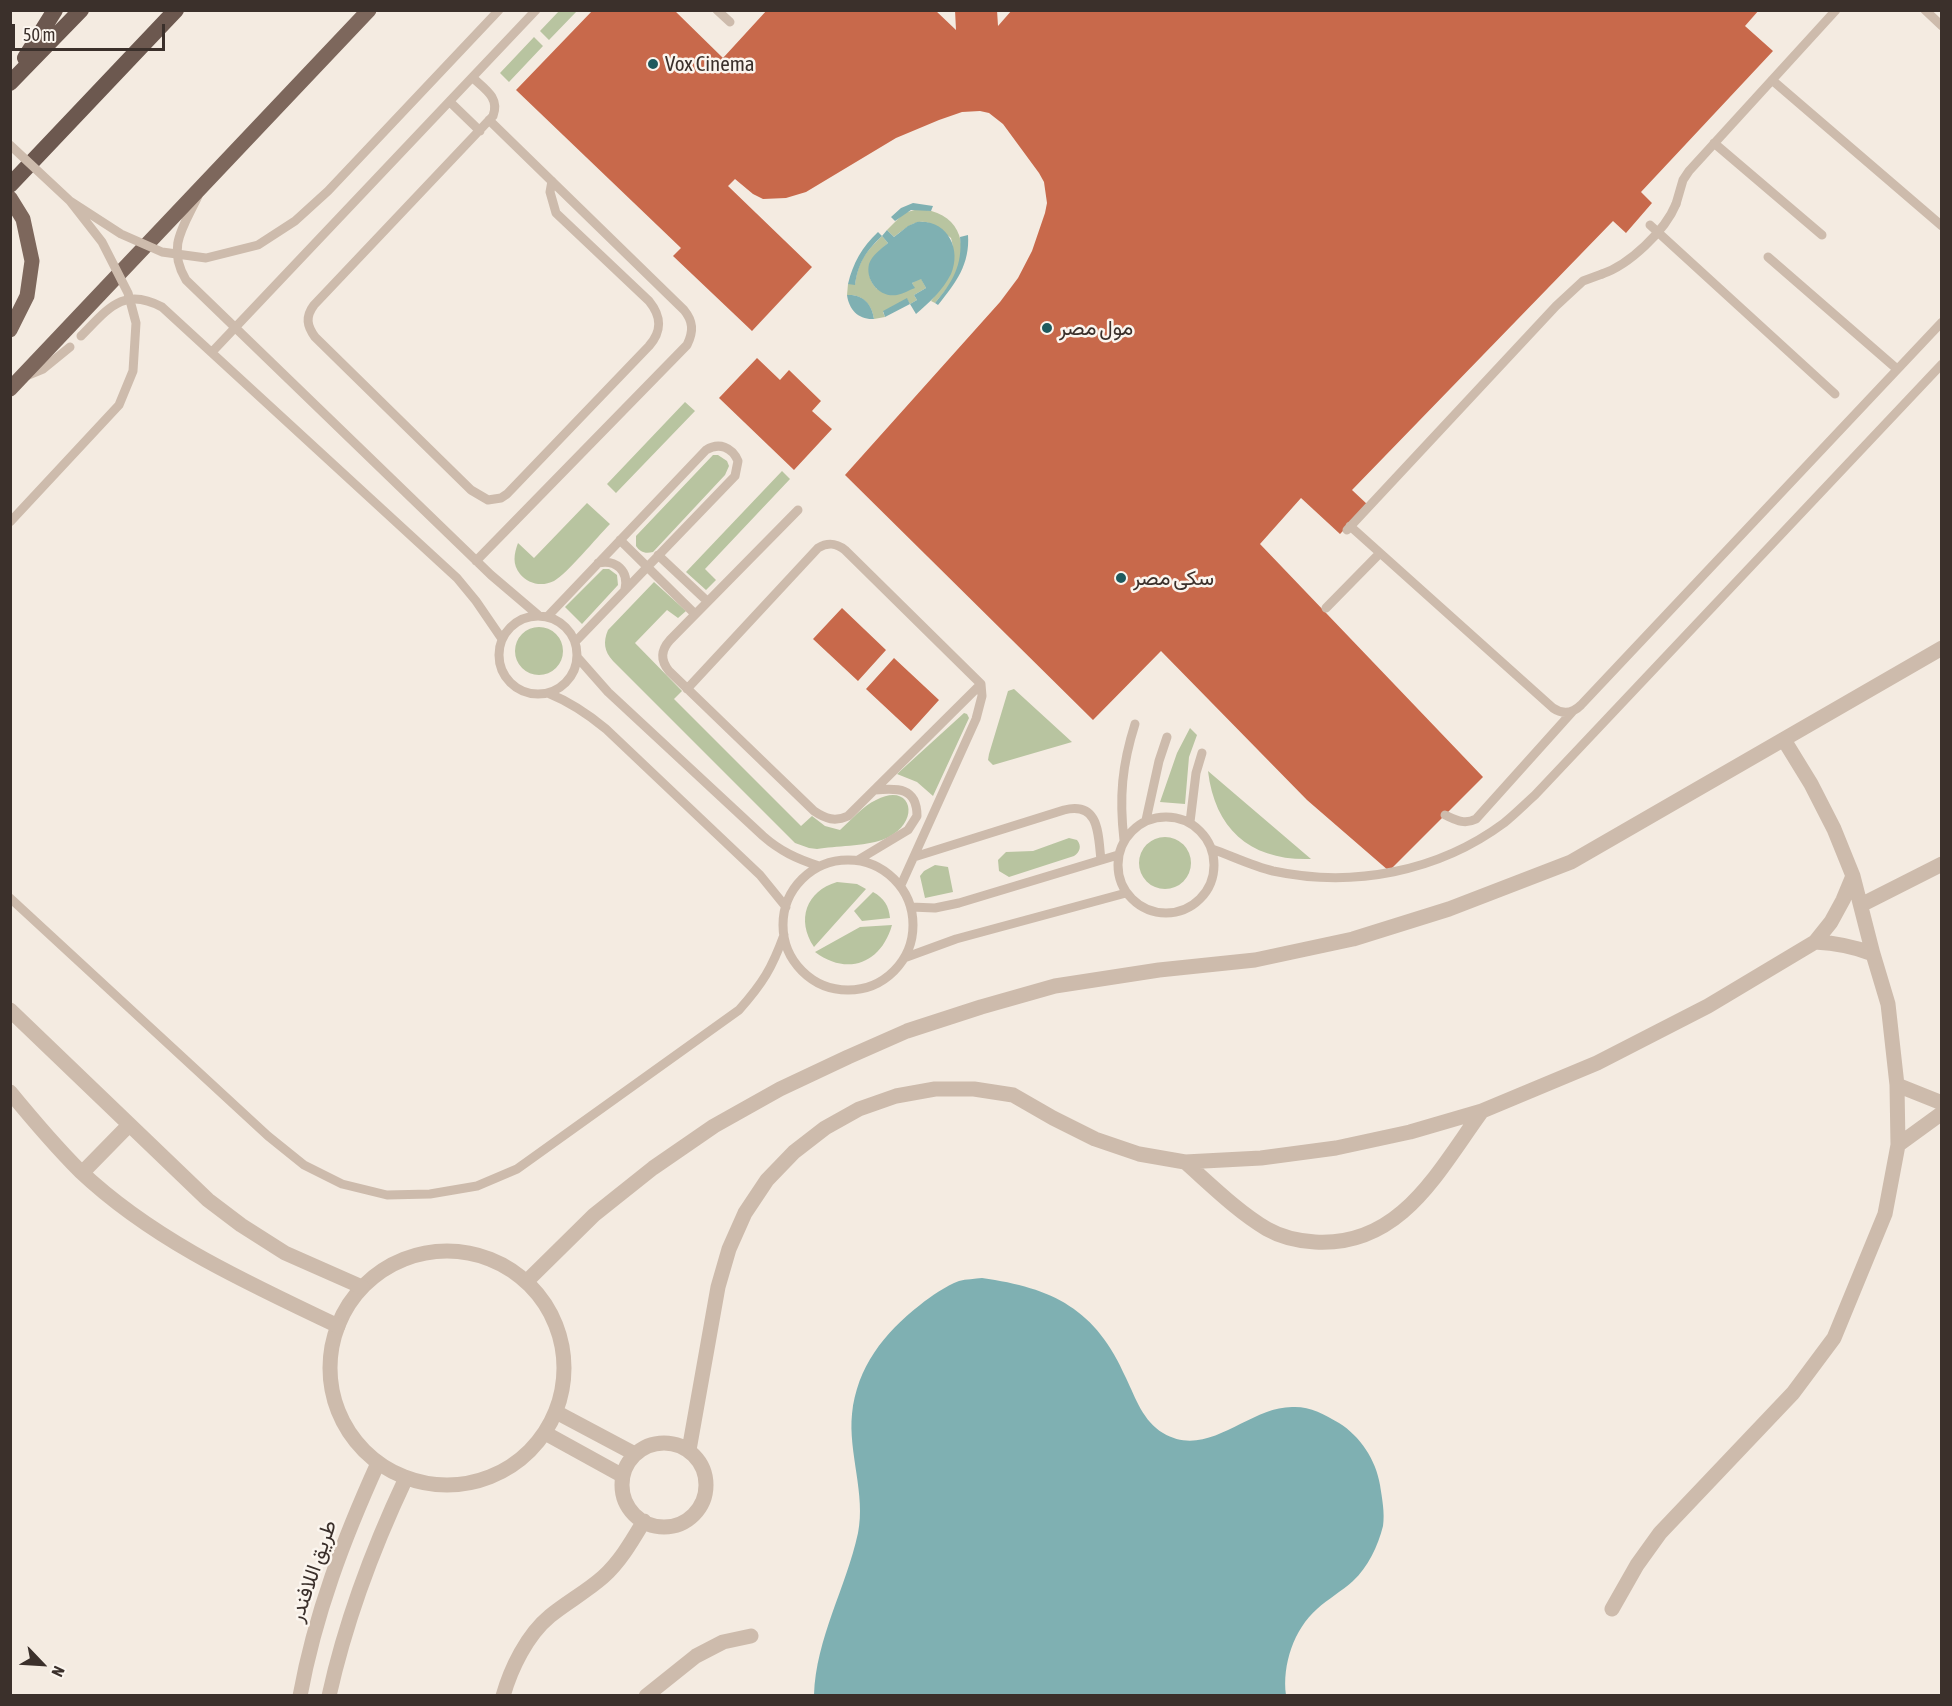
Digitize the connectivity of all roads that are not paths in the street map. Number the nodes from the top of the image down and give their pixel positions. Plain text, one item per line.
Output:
1 (55, 10) edge
2 (81, 10) edge
3 (176, 10) edge
4 (369, 10) edge
5 (499, 10) edge
6 (536, 10) edge
7 (717, 10) edge
8 (1836, 10) edge
9 (1925, 10) edge
10 (730, 22) dead end
11 (1941, 26) edge
12 (473, 78) junction
13 (1772, 80) junction
14 (10, 82) edge
15 (450, 102) junction
16 (489, 120) junction
17 (480, 131) junction
18 (1714, 143) junction
19 (10, 145) edge
20 (552, 181) junction
21 (10, 185) edge
22 (204, 186) junction
23 (10, 198) edge
24 (70, 201) junction
25 (1650, 225) dead end
26 (1941, 226) edge
27 (1822, 235) dead end
28 (1768, 257) dead end
29 (1941, 322) edge
30 (236, 327) junction
31 (10, 330) edge
32 (81, 336) dead end
33 (70, 347) dead end
34 (213, 352) junction
35 (1941, 364) edge
36 (1897, 369) junction
37 (16, 383) edge
38 (1835, 394) dead end
39 (798, 510) dead end
40 (10, 522) edge
41 (620, 540) junction
42 (1380, 554) junction
43 (658, 555) junction
44 (476, 561) junction
45 (598, 563) junction
46 (647, 567) junction
47 (625, 589) junction
48 (707, 601) junction
49 (1326, 608) dead end
50 (695, 614) junction
51 (543, 615) junction
52 (502, 639) junction
53 (576, 640) junction
54 (1941, 648) edge
55 (578, 658) junction
56 (981, 684) junction
57 (687, 689) junction
58 (548, 693) junction
59 (1573, 711) junction
60 (1135, 724) dead end
61 (1167, 737) dead end
62 (1784, 740) junction
63 (1202, 753) dead end
64 (874, 790) junction
65 (1445, 815) dead end
66 (1146, 820) junction
67 (1190, 822) junction
68 (1124, 840) junction
69 (1212, 849) junction
70 (1118, 855) junction
71 (914, 857) junction
72 (858, 860) junction
73 (1101, 860) junction
74 (1941, 864) edge
75 (819, 866) junction
76 (1853, 876) junction
77 (901, 885) junction
78 (1126, 894) junction
79 (10, 898) edge
80 (1861, 905) junction
81 (786, 907) junction
82 (911, 907) junction
83 (784, 935) junction
84 (1815, 942) junction
85 (1873, 954) junction
86 (904, 958) junction
87 (10, 1010) edge
88 (1897, 1085) junction
89 (10, 1092) edge
90 (1941, 1102) edge
91 (1482, 1111) junction
92 (1941, 1113) edge
93 (129, 1125) junction
94 (1898, 1145) junction
95 (1185, 1162) junction
96 (82, 1173) junction
97 (527, 1281) junction
98 (362, 1287) junction
99 (338, 1326) junction
100 (556, 1412) junction
101 (545, 1432) junction
102 (689, 1450) junction
103 (635, 1454) junction
104 (378, 1463) junction
105 (623, 1476) junction
106 (406, 1478) junction
107 (644, 1521) junction
108 (1612, 1609) dead end
109 (751, 1636) dead end
110 (300, 1695) edge
111 (329, 1695) edge
112 (503, 1695) edge
113 (646, 1695) edge

1 - 14 highway
2 - 14 highway
3 - 21 highway
4 - 22 main road
5 - 24 lane, bridge
6 - 12 lane
7 - 10 lane
8 - 13 lane
9 - 11 lane
12 - 15 lane
12 - 16 lane
13 - 18 lane
13 - 26 lane
15 - 17 lane
15 - 30 lane
16 - 17 lane
16 - 20 lane
17 - 20 lane
18 - 27 lane
18 - 42 lane, bridge
19 - 24 lane, bridge
20 - 44 lane
22 - 30 lane
22 - 37 main road
23 - 31 main road
24 - 40 lane, bridge
25 - 38 lane
28 - 36 lane
29 - 36 lane
30 - 34 lane
30 - 44 lane
32 - 34 lane
33 - 37 lane
34 - 52 lane
35 - 69 lane
36 - 59 lane
39 - 48 lane
41 - 43 lane
41 - 45 lane
41 - 46 lane
42 - 49 lane
42 - 59 lane
43 - 46 lane
43 - 48 lane
44 - 51 lane
45 - 47 lane
45 - 51 lane
46 - 47 lane
46 - 50 lane
47 - 53 lane
48 - 50 lane
50 - 57 lane
51 - 52 lane
51 - 53 lane
52 - 58 lane
53 - 55 lane
54 - 62 street
55 - 58 lane
55 - 75 lane
56 - 57 lane
56 - 64 lane
56 - 71 lane
57 - 64 lane
58 - 81 lane
59 - 65 lane
60 - 68 lane
61 - 66 lane
62 - 76 street
62 - 97 street
63 - 67 lane
64 - 72 lane
66 - 67 lane
66 - 68 lane
67 - 69 lane
68 - 70 lane
69 - 78 lane
70 - 73 lane
70 - 78 lane
71 - 73 lane
71 - 77 lane
72 - 75 lane
72 - 77 lane
73 - 82 lane
74 - 80 street
75 - 81 lane
76 - 80 street
76 - 84 street
77 - 82 lane
78 - 86 lane
79 - 83 lane
80 - 85 street
81 - 83 lane
82 - 86 lane
83 - 86 lane
84 - 85 street
84 - 91 street
85 - 88 street
87 - 93 street
88 - 90 street
88 - 94 street
89 - 96 street
91 - 95 street
91 - 95 street
92 - 94 street
93 - 96 street
93 - 98 street
94 - 108 street
95 - 102 street
96 - 99 street
97 - 98 street
97 - 100 street
98 - 99 street
99 - 104 street
100 - 101 street
100 - 103 street
101 - 105 street
101 - 106 street
102 - 103 street
102 - 107 street
103 - 105 street
104 - 106 street
104 - 110 street, طريق اللافندر
105 - 107 street
106 - 111 street
107 - 112 street
109 - 113 street

